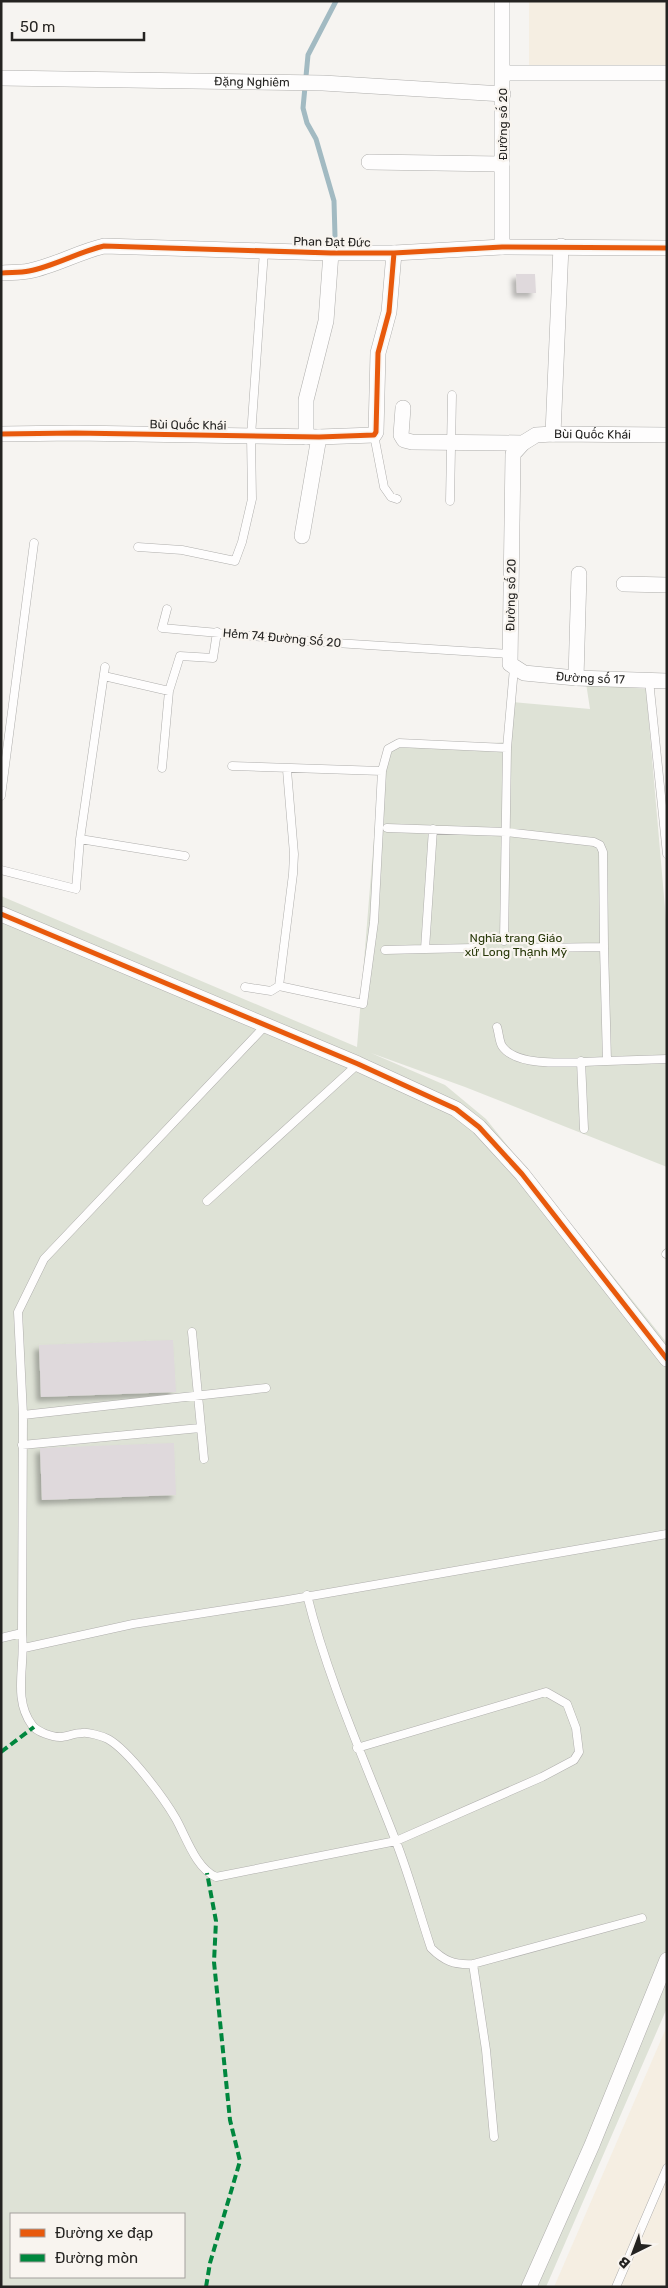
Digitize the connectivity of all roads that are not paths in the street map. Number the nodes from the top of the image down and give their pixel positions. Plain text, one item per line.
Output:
1 (502, 1) edge
2 (667, 72) edge
3 (503, 73) junction
4 (1, 78) edge
5 (503, 94) junction
6 (370, 162) dead end
7 (502, 164) junction
8 (561, 246) junction
9 (502, 247) junction
10 (667, 248) edge
11 (264, 251) junction
12 (330, 252) junction
13 (394, 253) junction
14 (1, 272) edge
15 (452, 395) dead end
16 (402, 408) dead end
17 (1, 434) edge
18 (553, 434) junction
19 (374, 435) junction
20 (667, 435) edge
21 (251, 436) junction
22 (312, 437) junction
23 (450, 441) junction
24 (524, 443) junction
25 (397, 498) dead end
26 (450, 501) dead end
27 (302, 536) dead end
28 (34, 543) dead end
29 (138, 546) dead end
30 (578, 574) dead end
31 (624, 584) dead end
32 (667, 585) edge
33 (167, 609) dead end
34 (217, 632) junction
35 (510, 654) junction
36 (105, 667) dead end
37 (514, 668) junction
38 (104, 676) junction
39 (576, 678) junction
40 (649, 680) junction
41 (667, 680) edge
42 (169, 691) junction
43 (4, 748) edge
44 (508, 748) junction
45 (232, 766) dead end
46 (162, 768) dead end
47 (287, 770) junction
48 (382, 771) junction
49 (1, 796) edge
50 (664, 802) edge
51 (387, 828) dead end
52 (434, 829) junction
53 (506, 832) junction
54 (80, 839) junction
55 (667, 854) edge
56 (185, 856) dead end
57 (1, 870) edge
58 (1, 914) edge
59 (504, 941) dead end
60 (604, 947) junction
61 (475, 948) dead end
62 (534, 948) dead end
63 (425, 949) junction
64 (384, 950) dead end
65 (279, 986) junction
66 (244, 987) dead end
67 (266, 1026) junction
68 (497, 1027) dead end
69 (667, 1059) edge
70 (581, 1061) junction
71 (608, 1061) junction
72 (358, 1064) junction
73 (584, 1129) dead end
74 (207, 1201) dead end
75 (192, 1332) dead end
76 (667, 1358) edge
77 (266, 1388) dead end
78 (197, 1396) junction
79 (23, 1415) junction
80 (200, 1428) junction
81 (22, 1445) junction
82 (204, 1459) dead end
83 (667, 1534) edge
84 (307, 1595) junction
85 (22, 1633) junction
86 (1, 1638) edge
87 (24, 1648) junction
88 (357, 1748) junction
89 (396, 1841) junction
90 (642, 1918) dead end
91 (667, 1960) edge
92 (473, 1964) junction
93 (494, 2137) dead end
94 (667, 2168) edge
95 (529, 2287) edge
96 (616, 2287) edge

1 - 3 street, Đường số 20
2 - 3 street
3 - 5 street, Đường số 20
4 - 5 street, Đặng Nghiêm
5 - 7 street, Đường số 20
6 - 7 street
7 - 9 street, Đường số 20
8 - 9 street, Phan Đạt Đức
8 - 10 street, Phan Đạt Đức
8 - 18 street
9 - 13 street, Phan Đạt Đức
11 - 12 street, Phan Đạt Đức
11 - 14 street, Phan Đạt Đức
11 - 21 lane
12 - 13 street, Phan Đạt Đức
12 - 22 street
13 - 19 street
15 - 23 lane
16 - 23 street, Bùi Quốc Khái
17 - 21 street, Bùi Quốc Khái
18 - 20 street, Bùi Quốc Khái
18 - 24 street, Bùi Quốc Khái
19 - 22 street, Bùi Quốc Khái
19 - 25 lane
21 - 22 street, Bùi Quốc Khái
21 - 29 lane
22 - 27 street
23 - 24 street, Bùi Quốc Khái
23 - 26 lane
24 - 35 street, Đường số 20
28 - 43 lane
30 - 39 street
31 - 32 street
33 - 34 lane
34 - 35 lane, Hẻm 74 Đường Số 20
34 - 42 lane, Hẻm 74 Đường Số 20
35 - 37 street, Đường số 20
36 - 38 lane
37 - 39 street, Đường số 17
37 - 44 lane, Đường số 20
38 - 42 lane
38 - 54 lane
39 - 40 street, Đường số 17
40 - 41 street, Đường số 17
40 - 50 lane
42 - 46 lane
43 - 49 lane
44 - 48 lane
44 - 53 lane, Đường số 20
45 - 47 lane
47 - 48 lane
47 - 65 lane
48 - 65 lane
50 - 55 lane
51 - 52 lane
52 - 53 lane
52 - 63 lane
53 - 59 lane, Đường số 20
53 - 60 lane
54 - 56 lane
54 - 57 lane
58 - 67 street
60 - 62 lane
60 - 71 lane
61 - 63 lane
63 - 64 lane
65 - 66 lane
67 - 72 street
67 - 79 lane
68 - 70 lane
69 - 71 lane
70 - 71 lane
70 - 73 lane
72 - 74 lane
72 - 76 street
75 - 78 lane
77 - 78 lane
78 - 79 lane
78 - 80 lane
79 - 81 lane
80 - 81 lane
80 - 82 lane
81 - 85 lane
83 - 84 lane
84 - 87 lane
84 - 88 lane
85 - 86 lane
85 - 87 lane
87 - 89 lane
88 - 89 lane
88 - 89 lane
89 - 92 lane
90 - 92 lane
91 - 95 street
92 - 93 lane
94 - 96 lane

